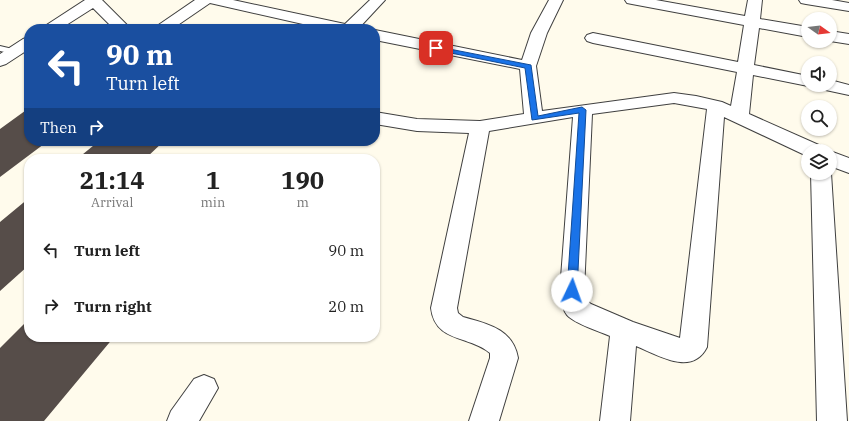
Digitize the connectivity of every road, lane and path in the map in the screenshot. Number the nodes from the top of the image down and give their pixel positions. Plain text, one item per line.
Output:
1 (94, 0) edge
2 (205, 0) edge
3 (214, 0) edge
4 (286, 0) edge
5 (378, 0) edge
6 (556, 0) edge
7 (632, 0) edge
8 (754, 0) edge
9 (806, 0) edge
10 (849, 7) edge
11 (270, 13) junction
12 (752, 22) junction
13 (58, 24) edge
14 (118, 24) edge
15 (169, 24) edge
16 (322, 24) edge
17 (354, 24) edge
18 (801, 31) edge
19 (380, 36) edge
20 (837, 37) edge
21 (593, 38) dead end
22 (849, 39) edge
23 (24, 44) edge
24 (7, 50) edge
25 (0, 61) edge
26 (528, 66) junction
27 (745, 68) junction
28 (801, 80) edge
29 (837, 87) edge
30 (849, 90) edge
31 (716, 106) junction
32 (582, 110) junction
33 (739, 116) junction
34 (380, 119) edge
35 (534, 119) junction
36 (480, 127) junction
37 (801, 145) edge
38 (837, 161) edge
39 (849, 166) edge
40 (821, 180) edge
41 (624, 330) junction
42 (204, 388) dead end
43 (182, 421) edge
44 (484, 421) edge
45 (615, 421) edge
46 (832, 421) edge

1 - 13 street
1 - 14 street
2 - 15 street
3 - 11 street
4 - 11 street
5 - 17 street
6 - 26 street
7 - 12 street
8 - 12 street
9 - 10 street
11 - 16 street
12 - 18 street
12 - 27 street
19 - 26 street
20 - 22 street
21 - 27 street
23 - 24 street
24 - 25 street
26 - 35 street
27 - 28 street
27 - 33 street
29 - 30 street
31 - 32 street
31 - 33 street
31 - 41 street
32 - 35 street
32 - 41 street
33 - 37 street
34 - 36 street
35 - 36 street
36 - 44 street
38 - 39 street
40 - 46 street
41 - 45 street
42 - 43 street

